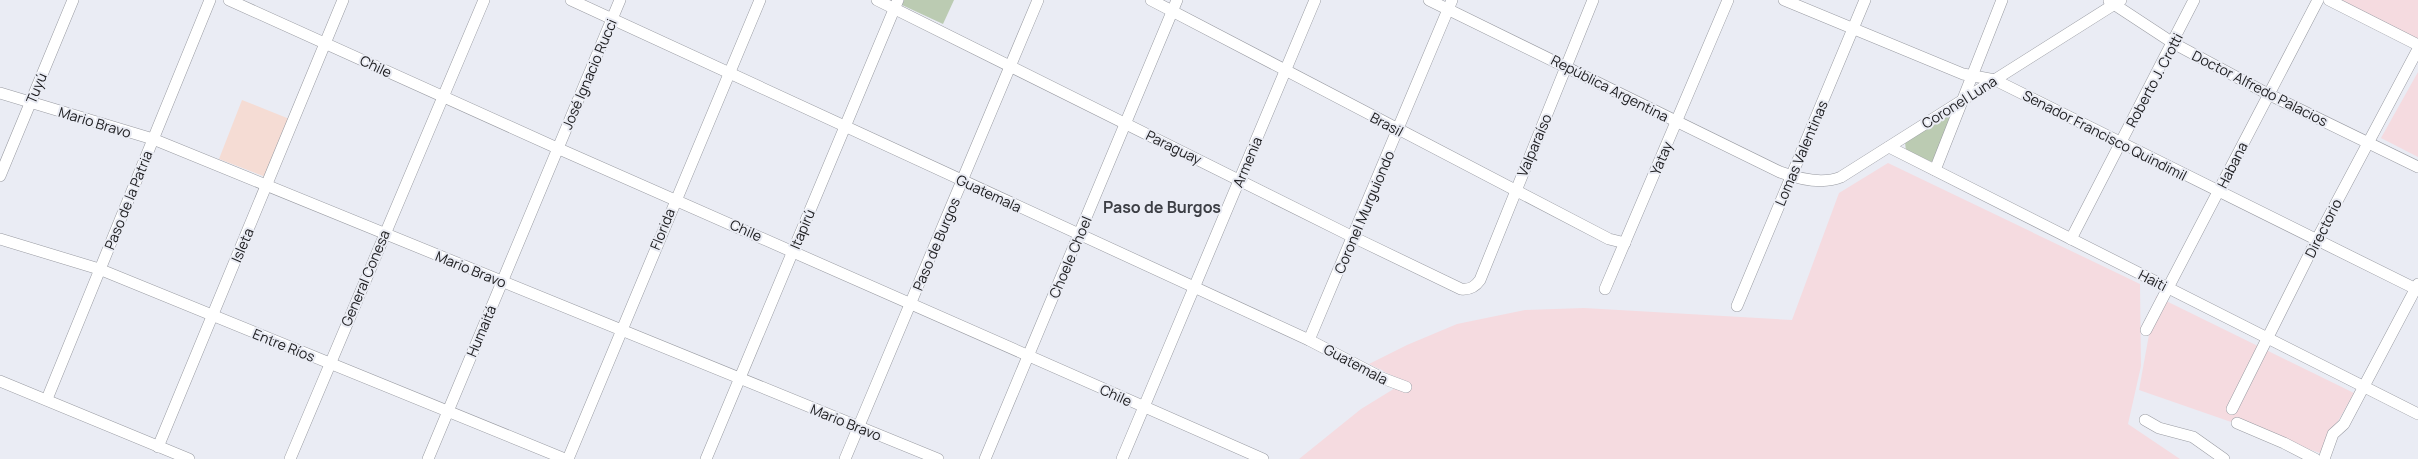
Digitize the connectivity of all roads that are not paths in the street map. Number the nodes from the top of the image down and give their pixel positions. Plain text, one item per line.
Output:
1 (73, 0) edge
2 (210, 0) edge
3 (230, 0) edge
4 (344, 0) edge
5 (484, 0) edge
6 (571, 0) edge
7 (620, 0) edge
8 (760, 0) edge
9 (877, 0) edge
10 (1038, 0) edge
11 (1150, 0) edge
12 (1177, 0) edge
13 (1315, 0) edge
14 (1429, 0) edge
15 (1593, 0) edge
16 (1728, 0) edge
17 (1784, 0) edge
18 (1865, 0) edge
19 (2002, 0) edge
20 (2194, 0) edge
21 (2318, 0) edge
22 (2329, 0) edge
23 (2114, 1) edge
24 (897, 4) edge
25 (1450, 5) edge
26 (1172, 12) junction
27 (612, 19) junction
28 (1853, 28) junction
29 (325, 43) junction
30 (2173, 44) junction
31 (2418, 45) edge
32 (2418, 49) edge
33 (1567, 66) junction
34 (1010, 67) junction
35 (1285, 70) junction
36 (729, 72) junction
37 (1972, 76) junction
38 (1995, 80) junction
39 (0, 93) edge
40 (2268, 94) junction
41 (442, 97) junction
42 (1964, 99) junction
43 (30, 102) junction
44 (1676, 122) junction
45 (1126, 123) junction
46 (845, 126) junction
47 (1399, 130) junction
48 (153, 139) junction
49 (2122, 142) junction
50 (2368, 142) junction
51 (1889, 147) junction
52 (557, 148) junction
53 (2418, 167) edge
54 (1935, 170) junction
55 (0, 176) edge
56 (1791, 176) junction
57 (1240, 179) junction
58 (963, 181) junction
59 (267, 186) junction
60 (1515, 191) junction
61 (2218, 192) junction
62 (675, 199) junction
63 (384, 233) junction
64 (1080, 234) junction
65 (1353, 237) junction
66 (0, 239) edge
67 (2071, 239) junction
68 (2317, 239) junction
69 (1625, 242) junction
70 (792, 251) junction
71 (99, 269) junction
72 (501, 282) junction
73 (1194, 288) junction
74 (1473, 288) joint
75 (2168, 288) junction
76 (2417, 288) edge
77 (1604, 289) dead end
78 (912, 302) junction
79 (1737, 306) dead end
80 (212, 316) junction
81 (621, 328) junction
82 (2146, 330) dead end
83 (2268, 338) junction
84 (1309, 340) junction
85 (1028, 355) junction
86 (329, 364) junction
87 (741, 379) junction
88 (0, 381) edge
89 (2364, 386) junction
90 (1406, 387) dead end
91 (47, 399) junction
92 (1144, 408) junction
93 (2232, 409) dead end
94 (447, 412) junction
95 (2418, 414) edge
96 (2145, 420) dead end
97 (2237, 424) dead end
98 (859, 427) junction
99 (158, 446) junction
100 (189, 459) edge
101 (290, 459) edge
102 (428, 459) edge
103 (566, 459) edge
104 (706, 459) edge
105 (845, 459) edge
106 (938, 459) edge
107 (985, 459) edge
108 (1122, 459) edge
109 (1263, 459) edge
110 (2224, 459) edge
111 (2315, 459) edge
112 (2324, 459) edge

1 - 43 street, Tuyú
2 - 48 street, Paso de la Patria
3 - 29 street, Chile
4 - 29 street, Isleta
5 - 41 street, General Conesa
6 - 27 street, Guatemala
7 - 27 street, José Ignacio Rucci
8 - 36 street, Florida
9 - 24 street, Paraguay
10 - 34 street, Paso de Burgos
11 - 26 street, Brasil
12 - 26 street, Choele Choel
13 - 35 street, Armenia
14 - 25 street, República Argentina
15 - 33 street, Valparaíso
16 - 44 street, Yatay
17 - 28 street, Senador Francisco Quindimil
18 - 28 street, Lomas Valentinas
19 - 37 street
20 - 30 street, Roberto J. Crotti
21 - 40 street, Habana
22 - 31 street
23 - 30 street, Doctor Alfredo Palacios
23 - 38 street, Coronel Luna
24 - 34 street, Paraguay
24 - 46 street, Itapirú
25 - 33 street, República Argentina
25 - 47 street, Coronel Murguiondo
26 - 35 street, Brasil
26 - 45 street, Choele Choel
27 - 36 street, Guatemala
27 - 52 street, José Ignacio Rucci
28 - 37 street, Senador Francisco Quindimil
28 - 56 street, Lomas Valentinas
29 - 41 street, Chile
29 - 59 street, Isleta
30 - 40 street, Doctor Alfredo Palacios
30 - 49 street, Roberto J. Crotti
32 - 50 street, Directorio
33 - 44 street, República Argentina
33 - 60 street, Valparaíso
34 - 45 street, Paraguay
34 - 58 street, Paso de Burgos
35 - 47 street, Brasil
35 - 57 street, Armenia
36 - 46 street, Guatemala
36 - 62 street, Florida
37 - 38 street, Senador Francisco Quindimil
37 - 42 street
38 - 42 street, Coronel Luna
38 - 49 street, Senador Francisco Quindimil
39 - 43 street, Mario Bravo
40 - 50 street, Doctor Alfredo Palacios
40 - 61 street, Habana
41 - 52 street, Chile
41 - 63 street, General Conesa
42 - 51 street, Coronel Luna
42 - 54 street
43 - 48 street, Mario Bravo
43 - 55 street, Tuyú
44 - 56 street, República Argentina
44 - 69 street, Yatay
45 - 57 street, Paraguay
45 - 64 street, Choele Choel
46 - 58 street, Guatemala
46 - 70 street, Itapirú
47 - 60 street, Brasil
47 - 65 street, Coronel Murguiondo
48 - 59 street, Mario Bravo
48 - 71 street, Paso de la Patria
49 - 61 street, Senador Francisco Quindimil
49 - 67 street, Roberto J. Crotti
50 - 53 street, Doctor Alfredo Palacios
50 - 68 street, Directorio
51 - 54 street, Haiti
51 - 56 street, Coronel Luna
52 - 62 street, Chile
52 - 72 street, Humaitá
54 - 67 street, Haiti
56 - 79 street, Lomas Valentinas
57 - 65 street, Paraguay
57 - 73 street, Armenia
58 - 64 street, Guatemala
58 - 78 street, Paso de Burgos
59 - 63 street, Mario Bravo
59 - 80 street, Isleta
60 - 69 street, Brasil
60 - 74 street, Valparaíso
61 - 68 street, Senador Francisco Quindimil
61 - 75 street, Habana
62 - 70 street, Chile
62 - 81 street, Florida
63 - 72 street, Mario Bravo
63 - 86 street, General Conesa
64 - 73 street, Guatemala
64 - 85 street, Choele Choel
65 - 74 street, Paraguay
65 - 84 street, Coronel Murguiondo
66 - 71 street, Entre Ríos
67 - 75 street, Haiti
68 - 76 street, Senador Francisco Quindimil
68 - 83 street, Directorio
69 - 77 street, Yatay
70 - 78 street, Chile
70 - 87 street, Itapirú
71 - 80 street, Entre Ríos
71 - 91 street, Paso de la Patria
72 - 81 street, Mario Bravo
72 - 94 street, Humaitá
73 - 84 street, Guatemala
73 - 92 street, Armenia
75 - 82 street, Habana
75 - 83 street, Haiti
76 - 89 street
78 - 85 street, Chile
78 - 98 street, Paso de Burgos
80 - 86 street, Entre Ríos
80 - 99 street, Isleta
81 - 87 street, Mario Bravo
81 - 103 street, Florida
83 - 89 street, Haiti
83 - 93 street, Directorio
84 - 90 street, Guatemala
85 - 92 street, Chile
85 - 107 street, Choele Choel
86 - 94 street, Entre Ríos
86 - 101 street, General Conesa
87 - 98 street, Mario Bravo
87 - 104 street, Itapirú
88 - 91 street
89 - 95 street, Haiti
89 - 112 street
91 - 99 street
92 - 108 street, Armenia
92 - 109 street, Chile
94 - 102 street, Humaitá
94 - 103 street, Entre Ríos
96 - 110 street
97 - 111 street
98 - 105 street, Paso de Burgos
98 - 106 street, Mario Bravo
99 - 100 street

